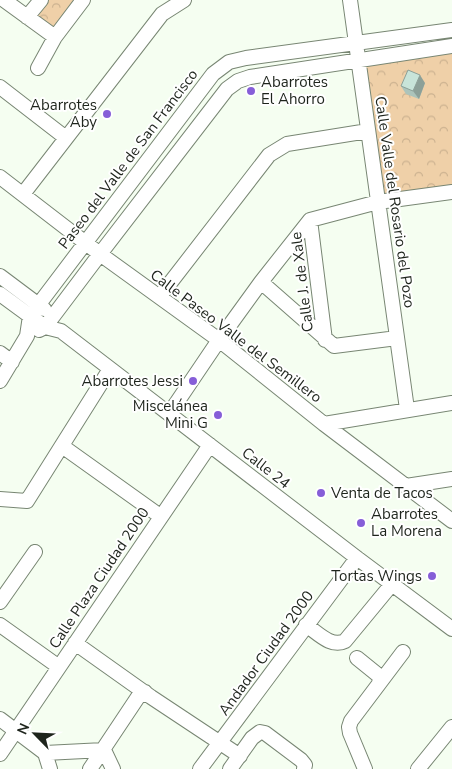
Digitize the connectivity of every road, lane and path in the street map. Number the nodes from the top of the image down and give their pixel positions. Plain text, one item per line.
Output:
1 (4, 0) edge
2 (41, 0) edge
3 (83, 0) edge
4 (171, 0) edge
5 (184, 0) edge
6 (350, 0) edge
7 (162, 14) junction
8 (27, 17) junction
9 (452, 30) edge
10 (55, 37) junction
11 (356, 43) junction
12 (452, 46) edge
13 (359, 61) junction
14 (38, 68) dead end
15 (0, 87) edge
16 (368, 131) junction
17 (66, 138) junction
18 (0, 177) edge
19 (452, 192) edge
20 (23, 194) junction
21 (452, 198) edge
22 (378, 202) junction
23 (310, 220) junction
24 (84, 242) junction
25 (100, 254) junction
26 (0, 276) edge
27 (261, 282) junction
28 (0, 294) edge
29 (160, 296) junction
30 (34, 311) junction
31 (49, 322) junction
32 (27, 336) junction
33 (397, 338) junction
34 (219, 340) junction
35 (325, 340) junction
36 (0, 353) edge
37 (12, 362) junction
38 (110, 369) junction
39 (0, 381) edge
40 (452, 403) edge
41 (407, 409) junction
42 (169, 414) junction
43 (324, 424) junction
44 (210, 445) junction
45 (62, 446) junction
46 (452, 479) edge
47 (406, 486) junction
48 (0, 499) edge
49 (160, 516) junction
50 (452, 521) edge
51 (35, 552) dead end
52 (356, 558) junction
53 (392, 584) junction
54 (0, 602) edge
55 (0, 625) edge
56 (306, 625) junction
57 (452, 628) edge
58 (75, 643) junction
59 (403, 652) dead end
60 (358, 658) dead end
61 (59, 667) junction
62 (380, 680) junction
63 (145, 692) junction
64 (0, 719) edge
65 (452, 727) edge
66 (16, 730) junction
67 (219, 743) junction
68 (104, 750) junction
69 (45, 753) junction
70 (0, 754) edge
71 (240, 756) junction
72 (50, 769) edge
73 (90, 769) edge
74 (113, 769) edge
75 (200, 769) edge
76 (230, 769) edge
77 (304, 769) edge
78 (365, 769) edge
79 (418, 769) edge

1 - 8 street
2 - 8 street
3 - 10 street
4 - 7 street
5 - 7 street
6 - 11 street, Calle Valle del Rosario del Pozo
7 - 17 street
8 - 10 street
9 - 11 street, Paseo del Valle de San Francisco
10 - 14 street
11 - 13 street, Calle Valle del Rosario del Pozo
11 - 24 street, Paseo del Valle de San Francisco
12 - 13 street
13 - 16 street, Calle Valle del Rosario del Pozo
13 - 25 street
15 - 17 street
16 - 22 street, Calle Valle del Rosario del Pozo
16 - 29 street
17 - 20 street
18 - 20 street, Calle Paseo Valle del Semillero
19 - 21 street
19 - 22 street
20 - 24 street, Calle Paseo Valle del Semillero
22 - 23 street
22 - 33 street, Calle Valle del Rosario del Pozo
23 - 27 street
23 - 35 street, Calle J. de Xale
24 - 25 street, Calle Paseo Valle del Semillero
24 - 30 street, Paseo del Valle de San Francisco
25 - 29 street, Calle Paseo Valle del Semillero
25 - 31 street
26 - 30 street, Calle 24
27 - 34 street
27 - 35 street
28 - 30 street, Calle 24
29 - 34 street, Calle Paseo Valle del Semillero
30 - 31 street, Calle 24
30 - 32 street
31 - 32 street
31 - 38 street, Calle 24
32 - 37 street
33 - 35 street
33 - 41 street, Calle Valle del Rosario del Pozo
34 - 42 street
34 - 43 street, Calle Paseo Valle del Semillero
36 - 37 street
37 - 39 street
38 - 42 street, Calle 24
38 - 45 street
40 - 41 street
41 - 43 street
42 - 44 street, Calle 24
43 - 47 street, Calle Paseo Valle del Semillero
44 - 49 street, Calle Plaza Ciudad 2000
44 - 52 street, Calle 24
45 - 48 street
45 - 49 street
46 - 47 street
47 - 50 street, Calle Paseo Valle del Semillero
49 - 58 street, Calle Plaza Ciudad 2000
51 - 54 street
52 - 53 street, Calle 24
52 - 56 street, Andador Ciudad 2000
53 - 56 street
53 - 57 street, Calle 24
55 - 61 street
56 - 67 street, Andador Ciudad 2000
58 - 61 street, Calle Plaza Ciudad 2000
58 - 63 street
59 - 62 street
60 - 62 street
61 - 66 street, Calle Plaza Ciudad 2000
62 - 78 street
63 - 67 street
63 - 68 street
64 - 66 street
65 - 79 street
66 - 69 street
66 - 70 street, Calle Plaza Ciudad 2000
67 - 71 street
67 - 75 street, Andador Ciudad 2000
68 - 69 street
68 - 73 street
68 - 74 street
69 - 72 street
71 - 76 street
71 - 77 street

